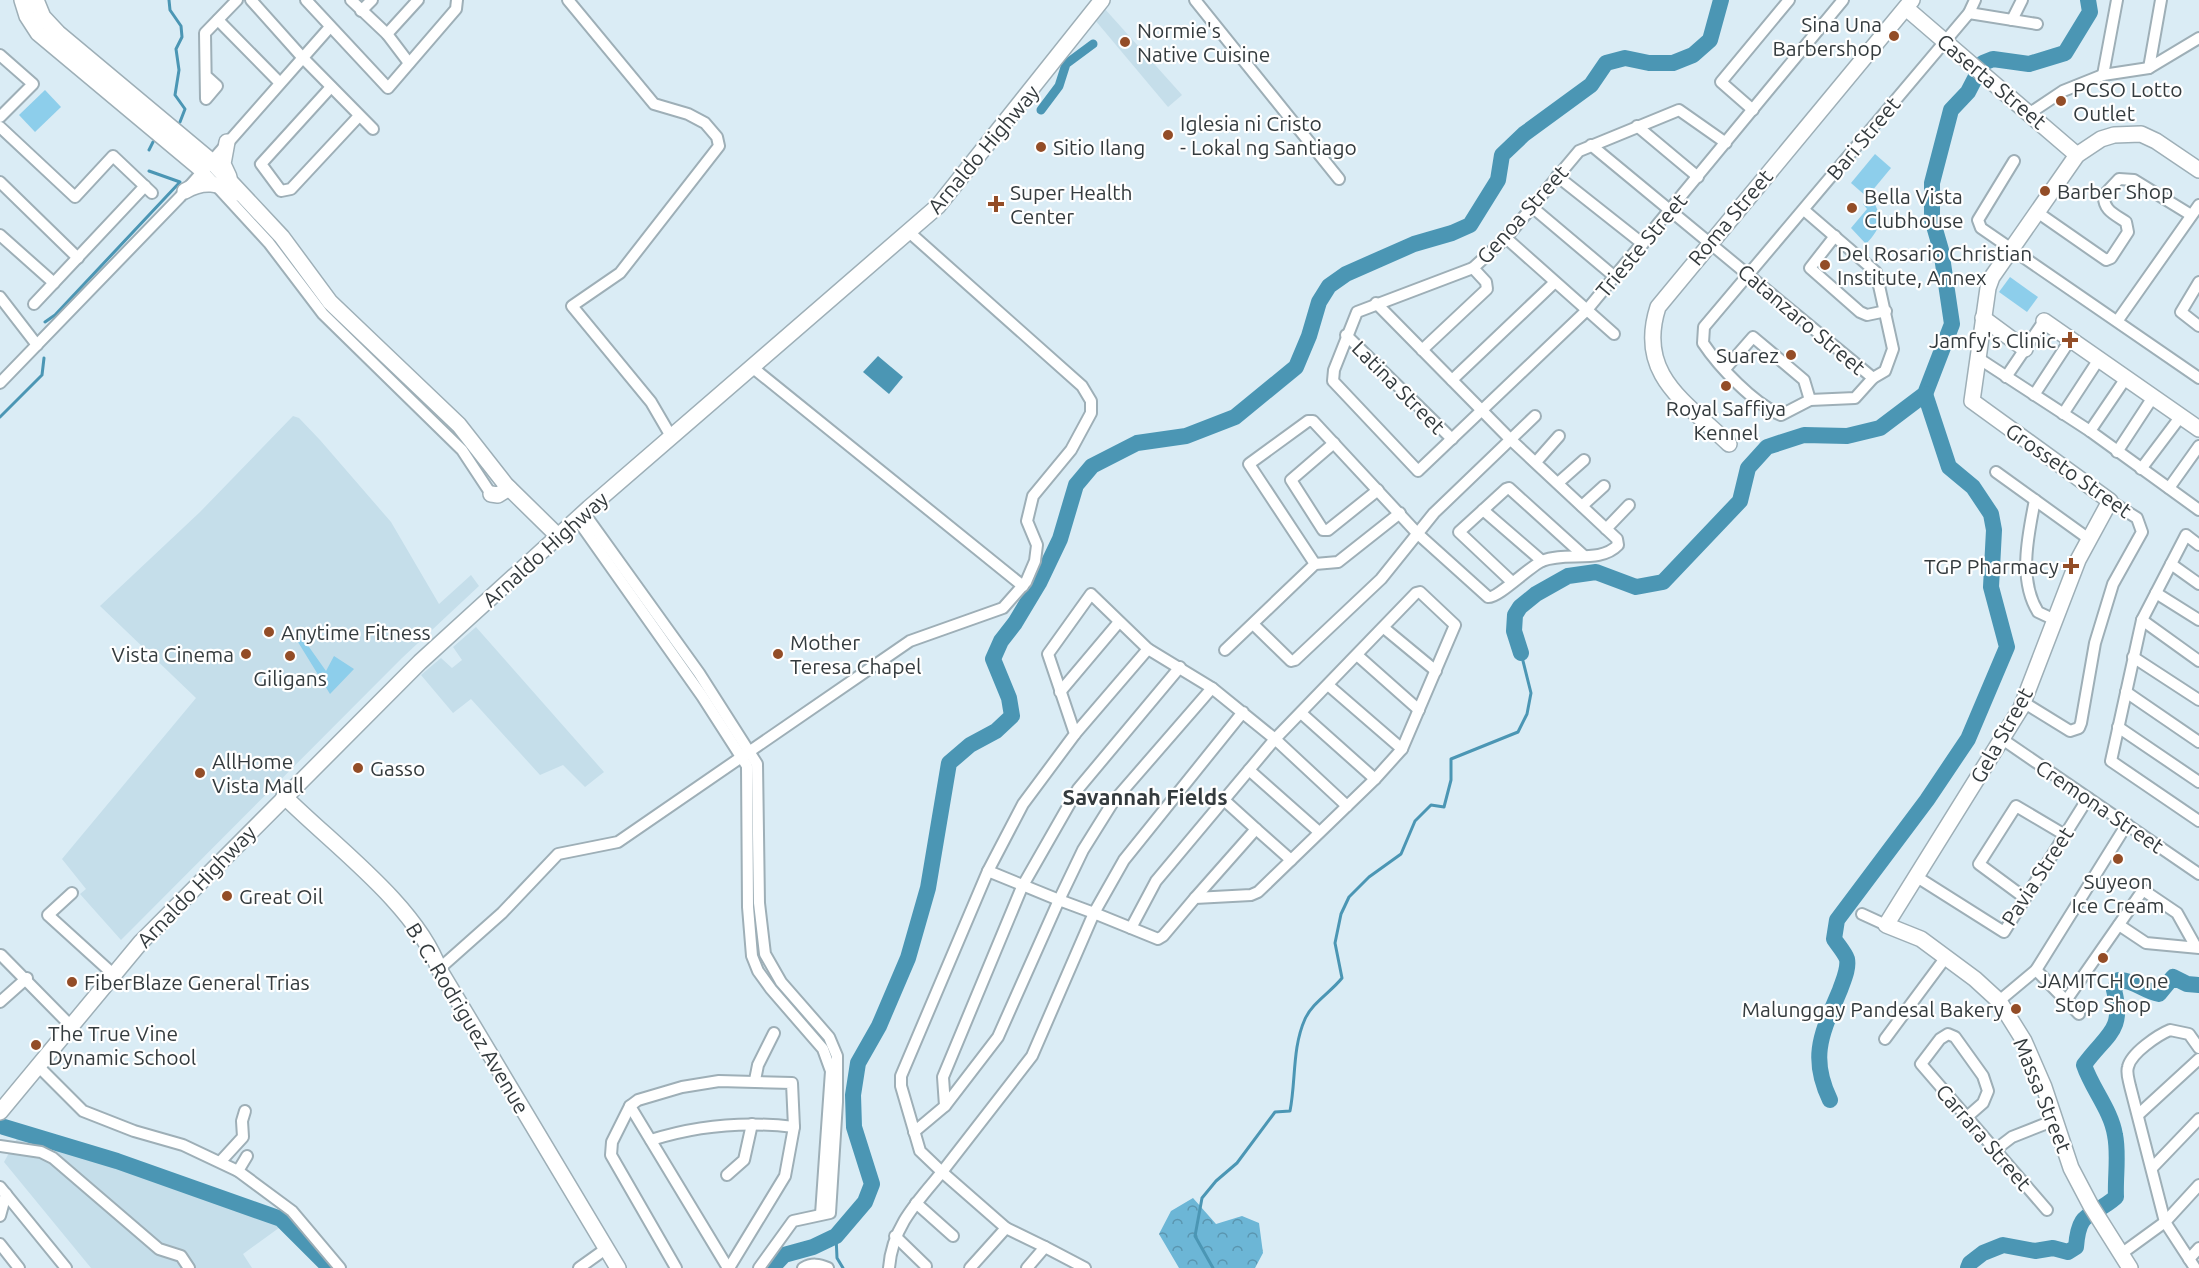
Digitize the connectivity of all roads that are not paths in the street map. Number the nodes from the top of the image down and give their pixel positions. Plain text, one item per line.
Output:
1 (21, 0) edge
2 (36, 0) edge
3 (237, 0) edge
4 (251, 0) edge
5 (306, 0) edge
6 (351, 0) edge
7 (372, 0) edge
8 (418, 0) edge
9 (457, 0) edge
10 (568, 0) edge
11 (1102, 0) edge
12 (1196, 0) edge
13 (1789, 0) edge
14 (1843, 0) edge
15 (1975, 0) edge
16 (2022, 0) edge
17 (2117, 0) edge
18 (2161, 0) edge
19 (1909, 4) edge
20 (362, 11) junction
21 (1969, 13) junction
22 (218, 20) junction
23 (2012, 20) junction
24 (2037, 24) dead end
25 (330, 27) junction
26 (387, 34) junction
27 (2199, 39) edge
28 (1945, 41) junction
29 (302, 57) junction
30 (1, 58) edge
31 (410, 63) junction
32 (2149, 68) junction
33 (206, 75) dead end
34 (2103, 75) junction
35 (279, 82) junction
36 (331, 87) junction
37 (1753, 110) junction
38 (2030, 113) junction
39 (359, 116) junction
40 (0, 117) edge
41 (1637, 126) junction
42 (0, 127) edge
43 (373, 129) dead end
44 (227, 142) junction
45 (1726, 143) junction
46 (1591, 146) junction
47 (184, 147) junction
48 (2077, 155) junction
49 (2014, 161) dead end
50 (206, 165) junction
51 (2199, 170) edge
52 (1557, 176) junction
53 (1698, 177) junction
54 (1339, 179) dead end
55 (0, 182) edge
56 (216, 185) junction
57 (233, 185) junction
58 (185, 191) junction
59 (248, 200) junction
60 (2199, 205) edge
61 (1532, 207) junction
62 (1803, 210) junction
63 (1670, 211) junction
64 (2037, 212) junction
65 (2191, 215) junction
66 (909, 232) junction
67 (0, 235) edge
68 (1835, 236) junction
69 (1506, 238) junction
70 (1709, 243) junction
71 (1643, 244) junction
72 (2012, 249) junction
73 (78, 258) junction
74 (1473, 268) junction
75 (1749, 275) junction
76 (1616, 277) junction
77 (2199, 282) edge
78 (54, 283) junction
79 (1554, 283) junction
80 (0, 297) edge
81 (1376, 303) junction
82 (34, 304) dead end
83 (1586, 311) junction
84 (1886, 312) junction
85 (1983, 318) junction
86 (2118, 320) junction
87 (2044, 321) joint
88 (2199, 326) edge
89 (1614, 334) dead end
90 (1346, 336) junction
91 (2070, 340) junction
92 (37, 345) junction
93 (1422, 350) junction
94 (2025, 350) junction
95 (1978, 358) junction
96 (2099, 359) junction
97 (752, 367) junction
98 (1725, 369) junction
99 (2006, 377) junction
100 (1873, 378) junction
101 (2126, 378) junction
102 (2199, 378) edge
103 (1452, 380) junction
104 (0, 383) edge
105 (2034, 395) junction
106 (2153, 397) junction
107 (1810, 400) junction
108 (1482, 410) junction
109 (2063, 414) junction
110 (1536, 416) dead end
111 (2181, 416) junction
112 (2199, 429) edge
113 (2090, 431) junction
114 (1559, 436) dead end
115 (672, 438) junction
116 (1452, 439) junction
117 (1510, 439) junction
118 (1334, 443) junction
119 (1729, 444) dead end
120 (2199, 447) edge
121 (2116, 452) junction
122 (1584, 460) dead end
123 (1536, 462) junction
124 (2141, 469) junction
125 (1418, 471) joint
126 (1996, 472) dead end
127 (1558, 483) junction
128 (1604, 486) dead end
129 (509, 488) junction
130 (2169, 488) junction
131 (1378, 490) junction
132 (491, 494) joint
133 (2035, 500) junction
134 (2110, 501) junction
135 (1629, 505) dead end
136 (1582, 506) junction
137 (2198, 507) edge
138 (1483, 510) junction
139 (1400, 513) junction
140 (581, 516) junction
141 (1606, 529) junction
142 (1418, 534) junction
143 (558, 536) junction
144 (2089, 539) junction
145 (2199, 545) edge
146 (1582, 555) junction
147 (1542, 561) junction
148 (1315, 564) junction
149 (2171, 564) junction
150 (1511, 581) junction
151 (2199, 584) edge
152 (1023, 586) junction
153 (2156, 593) junction
154 (2055, 620) junction
155 (2142, 620) junction
156 (2199, 620) edge
157 (1119, 622) junction
158 (1253, 624) junction
159 (1384, 628) junction
160 (1148, 649) junction
161 (1224, 650) dead end
162 (1357, 655) junction
163 (2133, 657) junction
164 (2199, 661) edge
165 (1180, 667) junction
166 (1436, 671) junction
167 (1328, 685) junction
168 (1212, 688) junction
169 (1060, 692) junction
170 (2126, 692) junction
171 (2199, 699) edge
172 (2024, 702) junction
173 (1419, 710) junction
174 (1243, 712) junction
175 (1300, 713) junction
176 (2118, 727) junction
177 (1075, 734) junction
178 (1275, 739) junction
179 (2002, 739) junction
180 (2199, 742) edge
181 (1402, 749) junction
182 (746, 755) junction
183 (1249, 770) junction
184 (1375, 779) junction
185 (2199, 782) edge
186 (284, 796) junction
187 (2088, 798) junction
188 (1224, 800) junction
189 (1347, 806) junction
190 (2199, 821) edge
191 (2127, 824) junction
192 (1256, 829) junction
193 (1319, 832) junction
194 (2065, 835) junction
195 (1291, 860) junction
196 (988, 872) junction
197 (2199, 874) edge
198 (1917, 877) junction
199 (1022, 887) junction
200 (72, 893) dead end
201 (1195, 898) junction
202 (2025, 898) junction
203 (1059, 900) junction
204 (1094, 913) junction
205 (1862, 914) dead end
206 (1886, 925) junction
207 (2119, 925) junction
208 (1131, 928) junction
209 (2197, 947) edge
210 (1, 955) edge
211 (1946, 957) junction
212 (439, 969) junction
213 (2036, 970) junction
214 (113, 974) junction
215 (27, 978) junction
216 (1999, 1001) junction
217 (0, 1002) edge
218 (2064, 1002) junction
219 (2079, 1014) dead end
220 (70, 1025) junction
221 (774, 1033) dead end
222 (1885, 1039) dead end
223 (2199, 1048) edge
224 (2199, 1059) edge
225 (37, 1065) junction
226 (754, 1080) junction
227 (630, 1106) junction
228 (945, 1106) junction
229 (245, 1111) dead end
230 (0, 1112) edge
231 (2139, 1114) junction
232 (1967, 1117) junction
233 (2199, 1119) edge
234 (2055, 1120) junction
235 (752, 1124) junction
236 (794, 1127) junction
237 (914, 1131) junction
238 (651, 1140) junction
239 (0, 1146) edge
240 (1995, 1150) junction
241 (247, 1156) dead end
242 (221, 1161) junction
243 (2152, 1168) junction
244 (238, 1171) junction
245 (942, 1172) junction
246 (728, 1175) dead end
247 (2199, 1185) edge
248 (3, 1191) edge
249 (916, 1203) junction
250 (2047, 1210) dead end
251 (0, 1216) edge
252 (2165, 1222) junction
253 (1006, 1228) junction
254 (895, 1236) junction
255 (953, 1236) dead end
256 (0, 1245) edge
257 (1045, 1247) junction
258 (607, 1248) junction
259 (2199, 1248) edge
260 (2121, 1254) junction
261 (2192, 1264) edge
262 (926, 1266) dead end
263 (19, 1268) edge
264 (66, 1268) edge
265 (189, 1268) edge
266 (340, 1268) edge
267 (579, 1268) edge
268 (618, 1268) edge
269 (676, 1268) edge
270 (728, 1268) edge
271 (759, 1268) edge
272 (803, 1268) edge
273 (828, 1268) edge
274 (889, 1268) edge
275 (970, 1268) edge
276 (1027, 1268) edge
277 (1085, 1268) edge
278 (2130, 1268) edge

1 - 47 street
2 - 47 street
3 - 22 street
4 - 29 street
5 - 25 street
6 - 20 street
7 - 20 street
8 - 26 street
9 - 31 street
10 - 115 street
11 - 66 street, Arnaldo Highway
12 - 54 street
13 - 37 street
14 - 37 street, Trieste Street
15 - 21 street, Bari Street
16 - 23 street
17 - 34 street
18 - 32 street
19 - 28 street, Caserta Street
19 - 70 street, Roma Street
20 - 26 street
21 - 23 street
21 - 28 street, Bari Street
22 - 33 street
22 - 35 street
23 - 24 street
25 - 29 street
25 - 31 street
26 - 31 street
27 - 32 street
28 - 38 street, Caserta Street
28 - 62 street, Bari Street
29 - 35 street
29 - 36 street
30 - 40 street
32 - 34 street
34 - 38 street
35 - 44 street
36 - 39 street
36 - 39 street
37 - 45 street, Trieste Street
38 - 48 street, Caserta Street
39 - 43 street
41 - 45 street, Genoa Street
41 - 46 street, Genoa Street
41 - 53 street
42 - 73 street
44 - 47 street
44 - 50 street
44 - 57 street
45 - 53 street, Trieste Street
46 - 52 street, Genoa Street
46 - 63 street, Catanzaro Street
47 - 50 street
47 - 58 street
48 - 51 street
48 - 64 street
49 - 72 street
50 - 56 street
50 - 57 street
50 - 58 street
52 - 61 street, Genoa Street
52 - 71 street
53 - 63 street, Trieste Street
55 - 73 street
56 - 58 street
56 - 59 street
56 - 132 street
57 - 59 street
58 - 92 street
59 - 129 street
60 - 65 street
61 - 69 street, Genoa Street
61 - 76 street
62 - 68 street
62 - 75 street, Bari Street
63 - 70 street, Catanzaro Street
63 - 71 street, Trieste Street
64 - 65 street
64 - 72 street
65 - 86 street
66 - 97 street, Arnaldo Highway
66 - 152 street
67 - 78 street
68 - 84 street
68 - 84 street
69 - 74 street, Genoa Street
69 - 79 street
70 - 75 street, Catanzaro Street
70 - 119 street, Roma Street
71 - 76 street, Trieste Street
72 - 85 street
72 - 86 street
73 - 78 street
74 - 81 street, Genoa Street
74 - 93 street
75 - 98 street, Bari Street
75 - 100 street, Catanzaro Street
76 - 83 street, Trieste Street
77 - 88 street
78 - 82 street
79 - 83 street
79 - 103 street
80 - 92 street
81 - 90 street, Genoa Street
81 - 93 street
83 - 89 street
83 - 108 street, Trieste Street
84 - 100 street
85 - 94 street
85 - 95 street
86 - 102 street
87 - 91 street
87 - 94 street
90 - 116 street, Latina Street
90 - 125 street, Genoa Street
91 - 96 street
91 - 105 street
92 - 104 street
93 - 103 street
94 - 99 street
95 - 99 street
95 - 134 street, Grosseto Street
96 - 101 street
96 - 109 street
97 - 115 street, Arnaldo Highway
97 - 152 street
98 - 107 street, Bari Street
98 - 107 street
99 - 105 street
100 - 107 street
101 - 106 street
101 - 113 street
103 - 108 street
105 - 109 street
106 - 111 street
106 - 121 street
108 - 116 street, Trieste Street
108 - 117 street
109 - 113 street
110 - 117 street
111 - 112 street
111 - 124 street
113 - 121 street
114 - 123 street
115 - 140 street, Arnaldo Highway
116 - 125 street, Trieste Street
117 - 123 street
117 - 142 street
118 - 131 street
118 - 131 street
118 - 148 street
120 - 130 street
121 - 124 street
122 - 127 street
123 - 127 street
124 - 130 street
126 - 133 street
127 - 136 street
128 - 136 street
129 - 132 street
129 - 143 street
130 - 137 street
131 - 139 street
133 - 144 street
133 - 154 street
134 - 144 street, Gela Street
134 - 172 street, Grosseto Street
135 - 141 street
136 - 141 street
138 - 146 street
138 - 147 street
138 - 150 street
139 - 142 street
139 - 148 street
140 - 143 street, Arnaldo Highway
140 - 182 street
141 - 146 street
142 - 150 street
142 - 158 street
143 - 186 street, Arnaldo Highway
144 - 154 street, Gela Street
145 - 149 street
146 - 147 street
147 - 150 street
148 - 158 street
149 - 151 street
149 - 153 street
152 - 182 street
153 - 155 street
153 - 156 street
154 - 172 street, Gela Street
155 - 163 street
155 - 164 street
157 - 160 street
157 - 169 street
157 - 169 street
158 - 161 street
159 - 162 street
159 - 166 street
159 - 166 street
160 - 165 street
160 - 177 street
162 - 167 street
162 - 173 street
163 - 170 street
163 - 171 street
165 - 168 street
165 - 199 street
166 - 173 street
167 - 175 street
167 - 181 street
168 - 174 street
168 - 203 street
169 - 177 street
170 - 176 street
170 - 180 street
172 - 179 street, Gela Street
173 - 181 street
174 - 178 street
174 - 204 street
175 - 178 street
175 - 184 street
176 - 185 street
176 - 190 street
177 - 196 street
178 - 183 street
178 - 189 street
179 - 187 street, Cremona Street
179 - 198 street, Gela Street
181 - 184 street
182 - 212 street
182 - 271 street
183 - 188 street
183 - 193 street
184 - 189 street
186 - 212 street, B. C. Rodriguez Avenue
186 - 214 street, Arnaldo Highway
187 - 191 street, Cremona Street
187 - 194 street, Pavia Street
188 - 192 street
188 - 208 street
189 - 193 street
191 - 197 street, Cremona Street
191 - 213 street
192 - 195 street
192 - 201 street
193 - 195 street
194 - 202 street, Pavia Street
194 - 202 street
195 - 201 street
196 - 199 street
196 - 237 street
198 - 202 street, Pavia Street
198 - 206 street, Gela Street
199 - 203 street
199 - 228 street
200 - 214 street
201 - 208 street
203 - 204 street
203 - 228 street
204 - 208 street
204 - 245 street
205 - 206 street, Massa Street
206 - 211 street, Massa Street
207 - 209 street
207 - 209 street
207 - 218 street
210 - 215 street
211 - 216 street, Massa Street
211 - 222 street
212 - 258 street, B. C. Rodriguez Avenue
213 - 216 street
213 - 218 street
214 - 220 street, Arnaldo Highway
215 - 217 street
215 - 220 street
216 - 234 street, Massa Street
218 - 219 street
220 - 225 street, Arnaldo Highway
221 - 226 street
223 - 231 street
224 - 231 street
225 - 230 street, Arnaldo Highway
225 - 242 street
226 - 227 street
226 - 236 street
227 - 238 street
227 - 269 street
228 - 237 street
229 - 242 street
231 - 243 street
232 - 232 street, Carrara Street
232 - 240 street, Carrara Street
233 - 243 street
234 - 240 street
234 - 260 street, Massa Street
235 - 236 street
235 - 238 street
235 - 246 street
236 - 270 street
237 - 245 street
238 - 270 street
239 - 265 street
240 - 250 street, Carrara Street
241 - 244 street
242 - 244 street
243 - 252 street
244 - 266 street
245 - 249 street
245 - 253 street
247 - 252 street
248 - 251 street
248 - 264 street
249 - 254 street
249 - 255 street
252 - 260 street
252 - 261 street
253 - 257 street
253 - 275 street
254 - 262 street
254 - 274 street
256 - 263 street
257 - 276 street
257 - 277 street
258 - 267 street
258 - 268 street, B. C. Rodriguez Avenue
259 - 261 street
260 - 278 street, Massa Street
272 - 273 street

